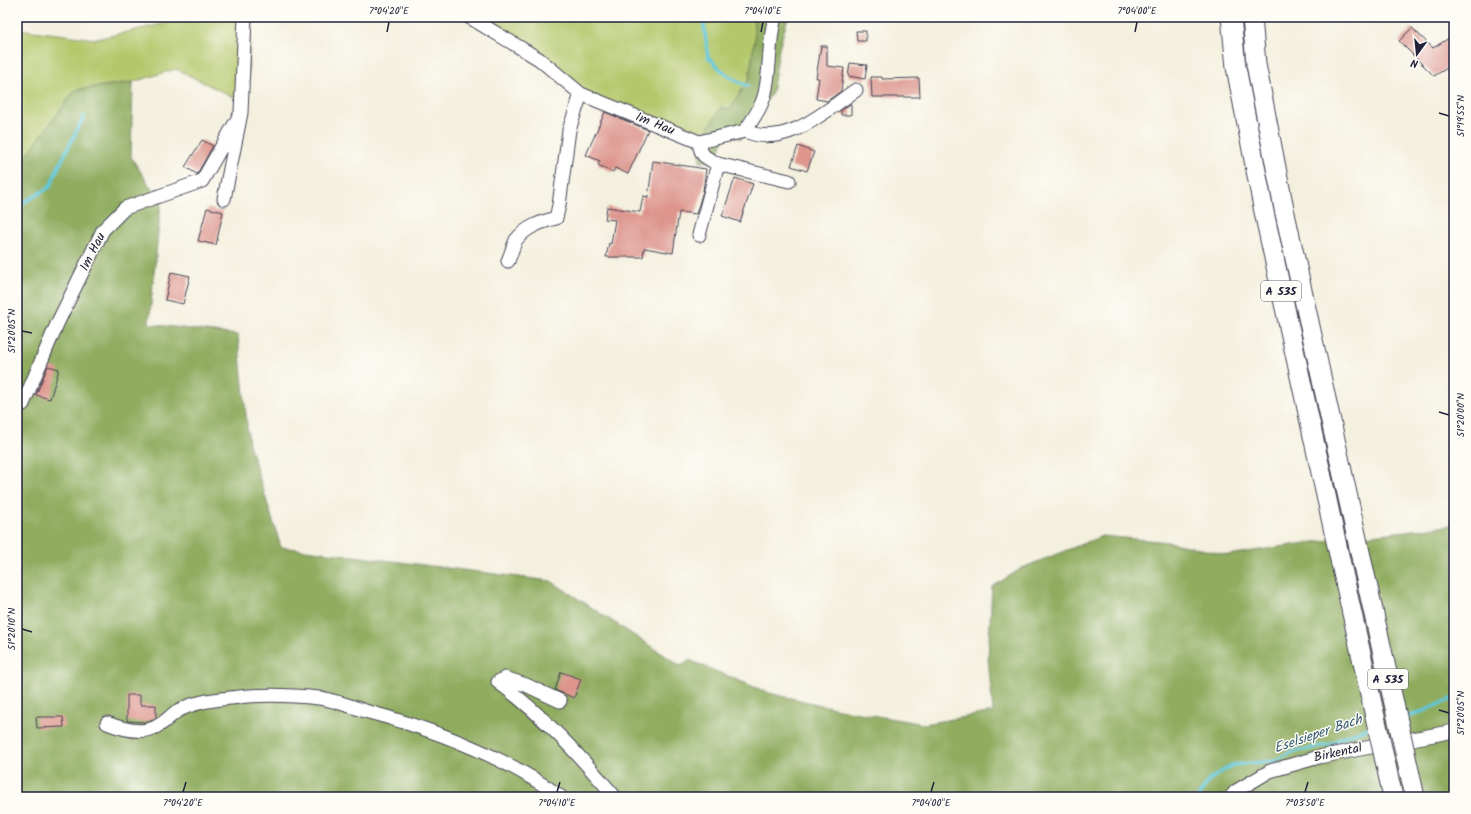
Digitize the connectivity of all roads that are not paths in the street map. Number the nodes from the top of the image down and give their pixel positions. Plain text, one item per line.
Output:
1 (246, 17) edge
2 (469, 17) edge
3 (775, 17) edge
4 (1231, 17) edge
5 (1252, 17) edge
6 (856, 90) dead end
7 (581, 94) junction
8 (241, 113) junction
9 (745, 131) junction
10 (699, 142) junction
11 (718, 164) junction
12 (789, 181) dead end
13 (224, 200) dead end
14 (699, 234) dead end
15 (508, 261) dead end
16 (23, 404) dead end
17 (560, 701) dead end
18 (107, 723) dead end
19 (1454, 731) edge
20 (561, 797) edge
21 (615, 797) edge
22 (1231, 797) edge
23 (1393, 797) edge
24 (1415, 797) edge

1 - 8 lane, Im Hau
2 - 7 lane, Im Hau
3 - 9 lane
4 - 23 highway, A 535, bridge
5 - 24 highway, A 535, bridge
6 - 9 lane
7 - 10 lane, Im Hau
7 - 15 lane
8 - 13 lane, Im Hau
8 - 16 lane, Im Hau
9 - 10 lane
10 - 11 lane
11 - 12 lane
11 - 14 lane
17 - 21 lane
18 - 20 lane
19 - 22 lane, Birkental

